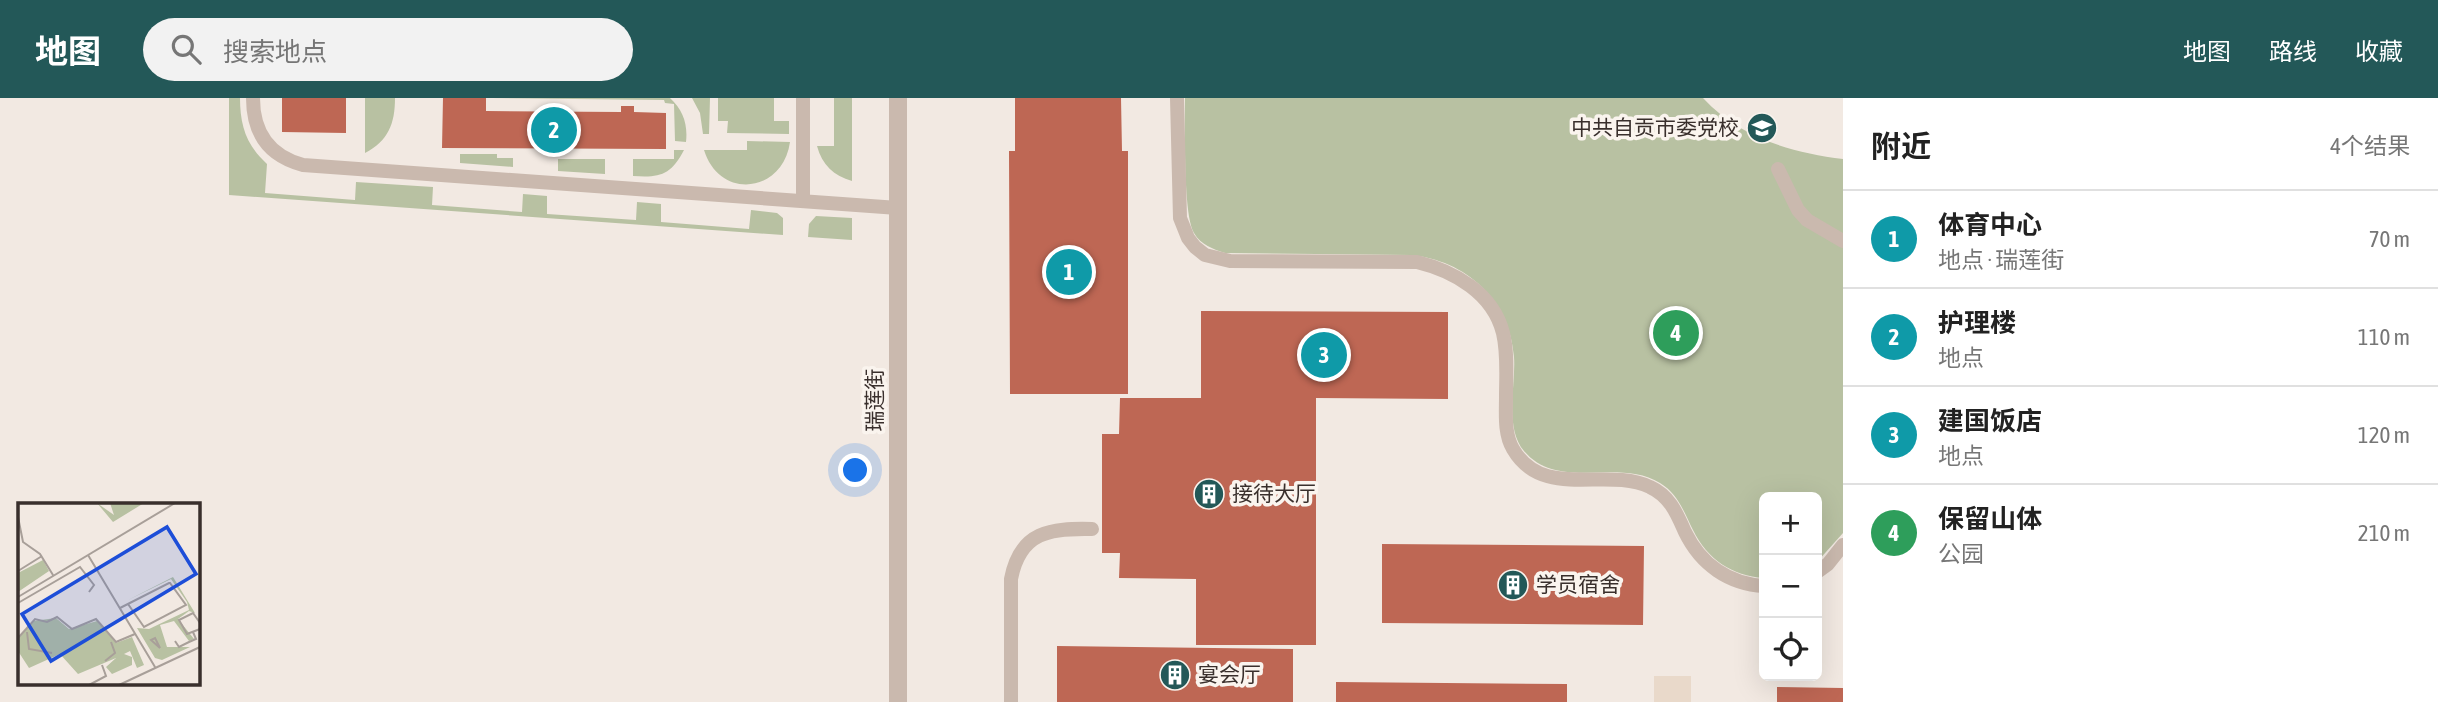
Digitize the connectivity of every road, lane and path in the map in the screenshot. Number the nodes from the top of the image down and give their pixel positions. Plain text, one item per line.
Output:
1 (253, 98) edge
2 (803, 98) edge
3 (898, 98) edge
4 (1177, 98) edge
5 (1778, 169) dead end
6 (803, 201) junction
7 (898, 208) junction
8 (1843, 241) edge
9 (1092, 529) dead end
10 (1843, 545) edge
11 (1822, 568) edge
12 (1759, 585) edge
13 (898, 702) edge
14 (1011, 702) edge

1 - 6 lane
2 - 6 lane
3 - 7 street, 瑞莲街
4 - 12 lane
5 - 8 lane
6 - 7 lane
7 - 13 street, 瑞莲街
9 - 14 lane
10 - 11 lane

